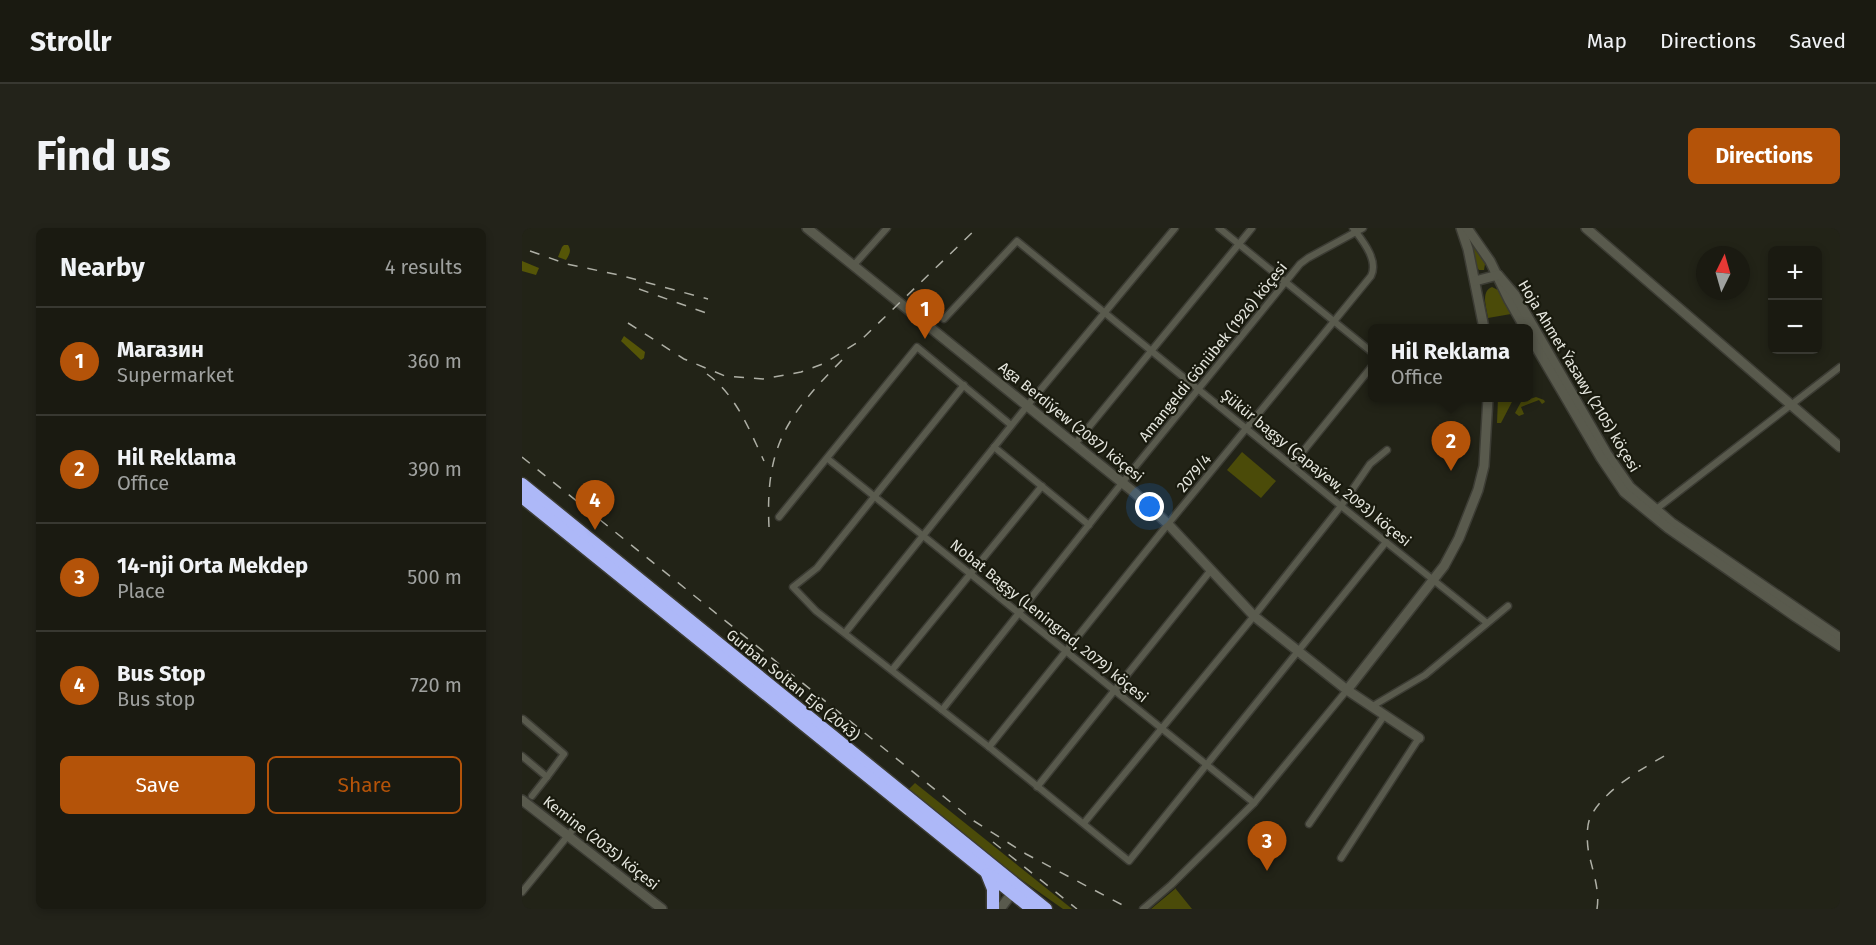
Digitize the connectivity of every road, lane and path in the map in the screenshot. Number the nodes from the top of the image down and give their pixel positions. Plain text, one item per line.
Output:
1 (807, 228) edge
2 (887, 228) edge
3 (1175, 228) edge
4 (1219, 228) edge
5 (1252, 228) edge
6 (1363, 228) edge
7 (1461, 228) edge
8 (1467, 228) edge
9 (1586, 228) edge
10 (1354, 230) edge
11 (1239, 244) junction
12 (853, 266) junction
13 (1498, 275) junction
14 (1475, 280) junction
15 (1285, 284) junction
16 (1103, 312) junction
17 (944, 319) dead end
18 (1334, 322) junction
19 (1483, 324) edge
20 (1524, 324) edge
21 (1532, 324) edge
22 (1533, 326) edge
23 (1533, 341) edge
24 (1368, 349) edge
25 (1151, 350) junction
26 (1840, 367) edge
27 (1368, 372) edge
28 (964, 385) junction
29 (1200, 389) junction
30 (1488, 402) edge
31 (1027, 405) junction
32 (1791, 405) junction
33 (1011, 425) junction
34 (1248, 428) junction
35 (1075, 444) junction
36 (994, 447) junction
37 (1840, 447) edge
38 (1387, 450) dead end
39 (828, 459) junction
40 (1292, 465) junction
41 (1122, 483) junction
42 (522, 484) edge
43 (1042, 486) junction
44 (522, 497) edge
45 (876, 497) junction
46 (1341, 506) junction
47 (1653, 512) junction
48 (780, 517) dead end
49 (1168, 524) junction
50 (1089, 525) junction
51 (923, 534) junction
52 (1386, 542) junction
53 (1211, 570) junction
54 (971, 573) junction
55 (1433, 579) junction
56 (1508, 606) dead end
57 (1020, 613) junction
58 (1254, 616) junction
59 (1487, 623) junction
60 (845, 633) junction
61 (1840, 638) edge
62 (1840, 646) edge
63 (1066, 650) junction
64 (1298, 652) junction
65 (892, 670) junction
66 (1114, 689) junction
67 (1347, 690) junction
68 (1371, 707) junction
69 (942, 710) junction
70 (1384, 716) junction
71 (522, 720) edge
72 (1163, 729) junction
73 (1419, 738) joint
74 (989, 747) junction
75 (522, 756) edge
76 (1207, 765) junction
77 (547, 777) junction
78 (1037, 787) junction
79 (532, 796) dead end
80 (522, 800) edge
81 (1254, 803) junction
82 (1084, 823) junction
83 (1309, 825) dead end
84 (574, 827) dead end
85 (567, 836) junction
86 (1341, 858) dead end
87 (984, 870) junction
88 (1015, 890) junction
89 (522, 892) edge
90 (1032, 903) edge
91 (662, 909) edge
92 (993, 909) edge
93 (1000, 909) edge
94 (1048, 909) edge
95 (1143, 909) edge

1 - 12 street, Aga Berdiýew (2087) köçesi
2 - 12 street
3 - 16 street
4 - 11 street
5 - 11 street
6 - 10 street, Amangeldi Gönübek (1926) köçesi
7 - 14 street
8 - 13 street, Hoja Ahmet Ýasawy (2105) köçesi
9 - 32 street
10 - 15 street, Amangeldi Gönübek (1926) köçesi
10 - 18 street, 2079/4 / 2079/4
11 - 15 street
11 - 25 street
12 - 31 street, Aga Berdiýew (2087) köçesi
13 - 14 street, Hoja Ahmet Ýasawy (2105) köçesi
13 - 20 street, Hoja Ahmet Ýasawy (2105) köçesi
13 - 21 street, Hoja Ahmet Ýasawy (2105) köçesi
14 - 19 street
15 - 18 street
15 - 29 street, Amangeldi Gönübek (1926) köçesi
16 - 17 street, Şükür bagşy (Çapaýew, 2093) köçesi
16 - 25 street, Şükür bagşy (Çapaýew, 2093) köçesi
16 - 31 street
18 - 24 street
18 - 34 street, 2079/4 / 2079/4
22 - 47 street, Hoja Ahmet Ýasawy (2105) köçesi
23 - 47 street, Hoja Ahmet Ýasawy (2105) köçesi
25 - 29 street, Şükür bagşy (Çapaýew, 2093) köçesi
25 - 35 street
26 - 32 street
27 - 40 street
28 - 33 street
28 - 39 street
28 - 45 street
29 - 34 street, Şükür bagşy (Çapaýew, 2093) köçesi
29 - 41 street, Amangeldi Gönübek (1926) köçesi
30 - 55 street
31 - 33 street
31 - 35 street, Aga Berdiýew (2087) köçesi
32 - 37 street
32 - 47 street
33 - 36 street
34 - 40 street, Şükür bagşy (Çapaýew, 2093) köçesi
34 - 49 street, 2079/4 / 2079/4
35 - 41 street, Aga Berdiýew (2087) köçesi
36 - 43 street
36 - 51 street
38 - 46 street
39 - 45 street, Nobat Bagşy (Leningrad, 2079) köçesi
39 - 48 street
40 - 46 street, Şükür bagşy (Çapaýew, 2093) köçesi
41 - 49 street, Aga Berdiýew (2087) köçesi
41 - 50 street, Amangeldi Gönübek (1926) köçesi
42 - 88 highway, Gurban Soltan Eje (2043)
43 - 50 street
43 - 54 street
44 - 87 highway, Gurban Soltan Eje (2043)
45 - 51 street, Nobat Bagşy (Leningrad, 2079) köçesi
45 - 60 street
46 - 52 street, Şükür bagşy (Çapaýew, 2093) köçesi
46 - 58 street
47 - 61 street, Hoja Ahmet Ýasawy (2105) köçesi
47 - 62 street, Hoja Ahmet Ýasawy (2105) köçesi
49 - 53 street, Aga Berdiýew (2087) köçesi
49 - 63 street, 2079/4 / 2079/4
50 - 57 street, Amangeldi Gönübek (1926) köçesi
51 - 54 street, Nobat Bagşy (Leningrad, 2079) köçesi
51 - 60 street
52 - 55 street, Şükür bagşy (Çapaýew, 2093) köçesi
52 - 64 street
53 - 58 street, Aga Berdiýew (2087) köçesi
53 - 66 street
54 - 57 street, Nobat Bagşy (Leningrad, 2079) köçesi
54 - 65 street
55 - 59 street, Şükür bagşy (Çapaýew, 2093) köçesi
55 - 67 street
56 - 59 street
57 - 63 street, Nobat Bagşy (Leningrad, 2079) köçesi
57 - 69 street, Amangeldi Gönübek (1926) köçesi
58 - 64 street, Aga Berdiýew (2087) köçesi
58 - 72 street
59 - 68 street
60 - 65 street
63 - 66 street, Nobat Bagşy (Leningrad, 2079) köçesi
63 - 74 street, 2079/4 / 2079/4
64 - 67 street, Aga Berdiýew (2087) köçesi
64 - 76 street
65 - 69 street
66 - 72 street, Nobat Bagşy (Leningrad, 2079) köçesi
66 - 78 street
67 - 68 street, Aga Berdiýew (2087) köçesi
67 - 81 street
68 - 70 street, Aga Berdiýew (2087) köçesi
69 - 74 street
70 - 73 street, Aga Berdiýew (2087) köçesi
70 - 83 street
71 - 77 street
72 - 76 street, Nobat Bagşy (Leningrad, 2079) köçesi
72 - 82 street
73 - 86 street
74 - 78 street
75 - 77 street
76 - 81 street, Nobat Bagşy (Leningrad, 2079) köçesi
76 - 82 street
77 - 79 street
78 - 82 street
80 - 85 street, Kemine (2035) köçesi
81 - 95 street
84 - 85 street
85 - 89 street
85 - 91 street, Kemine (2035) köçesi
87 - 88 highway, Gurban Soltan Eje (2043)
87 - 92 highway
88 - 90 highway, Gurban Soltan Eje (2043)
88 - 93 street
90 - 94 highway, Gurban Soltan Eje (2043)

